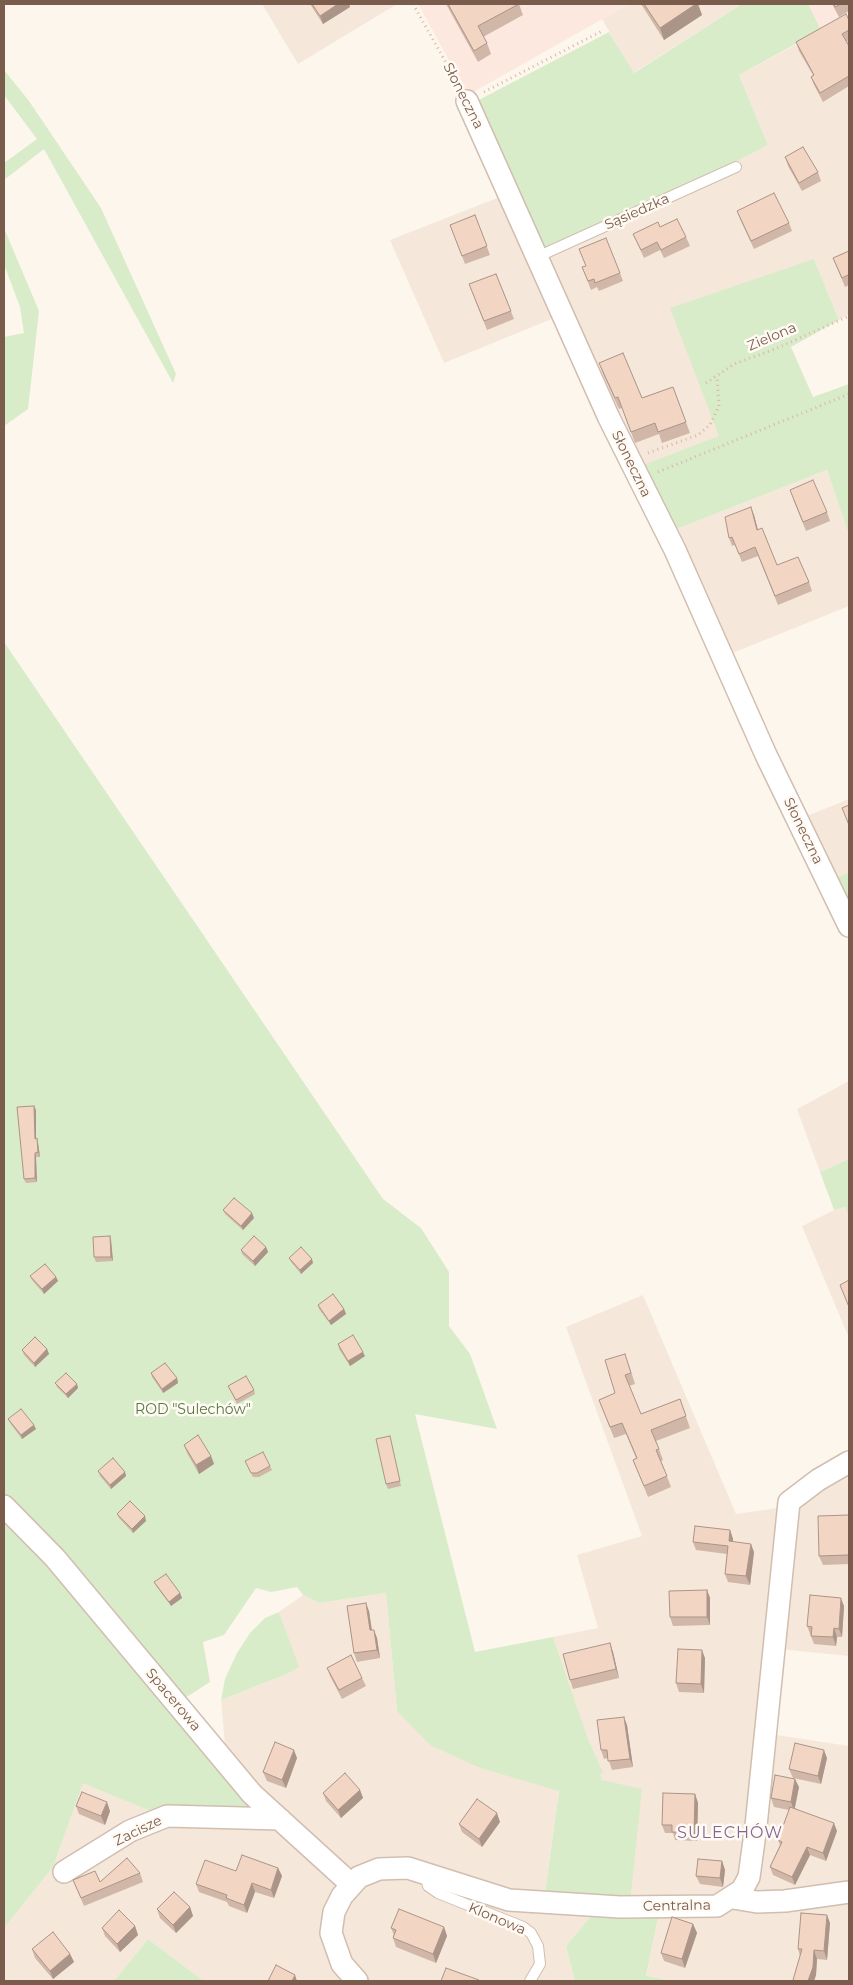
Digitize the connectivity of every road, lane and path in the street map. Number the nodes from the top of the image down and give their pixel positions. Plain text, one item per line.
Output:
1 (413, 4) edge
2 (604, 30) dead end
3 (467, 101) junction
4 (736, 167) dead end
5 (537, 257) junction
6 (849, 316) edge
7 (717, 376) junction
8 (706, 384) dead end
9 (849, 394) edge
10 (629, 460) junction
11 (639, 480) junction
12 (849, 926) edge
13 (849, 1462) edge
14 (4, 1506) edge
15 (280, 1819) junction
16 (64, 1872) dead end
17 (424, 1873) junction
18 (352, 1885) junction
19 (849, 1892) edge
20 (734, 1898) junction
21 (357, 1981) edge
22 (530, 1981) edge

1 - 3 path, Słoneczna
2 - 3 path
3 - 5 street, Słoneczna
4 - 5 lane, Sąsiedzka
5 - 10 street, Słoneczna
6 - 7 path, Zielona
7 - 8 path, Zielona
7 - 10 path
9 - 11 path
10 - 11 street, Słoneczna
11 - 12 street, Słoneczna
13 - 20 street
14 - 15 street, Spacerowa
15 - 16 street, Zacisze
15 - 18 street, Spacerowa
17 - 18 street, Centralna
17 - 20 street, Centralna
17 - 22 lane, Klonowa
18 - 21 street, Centralna
19 - 20 street

